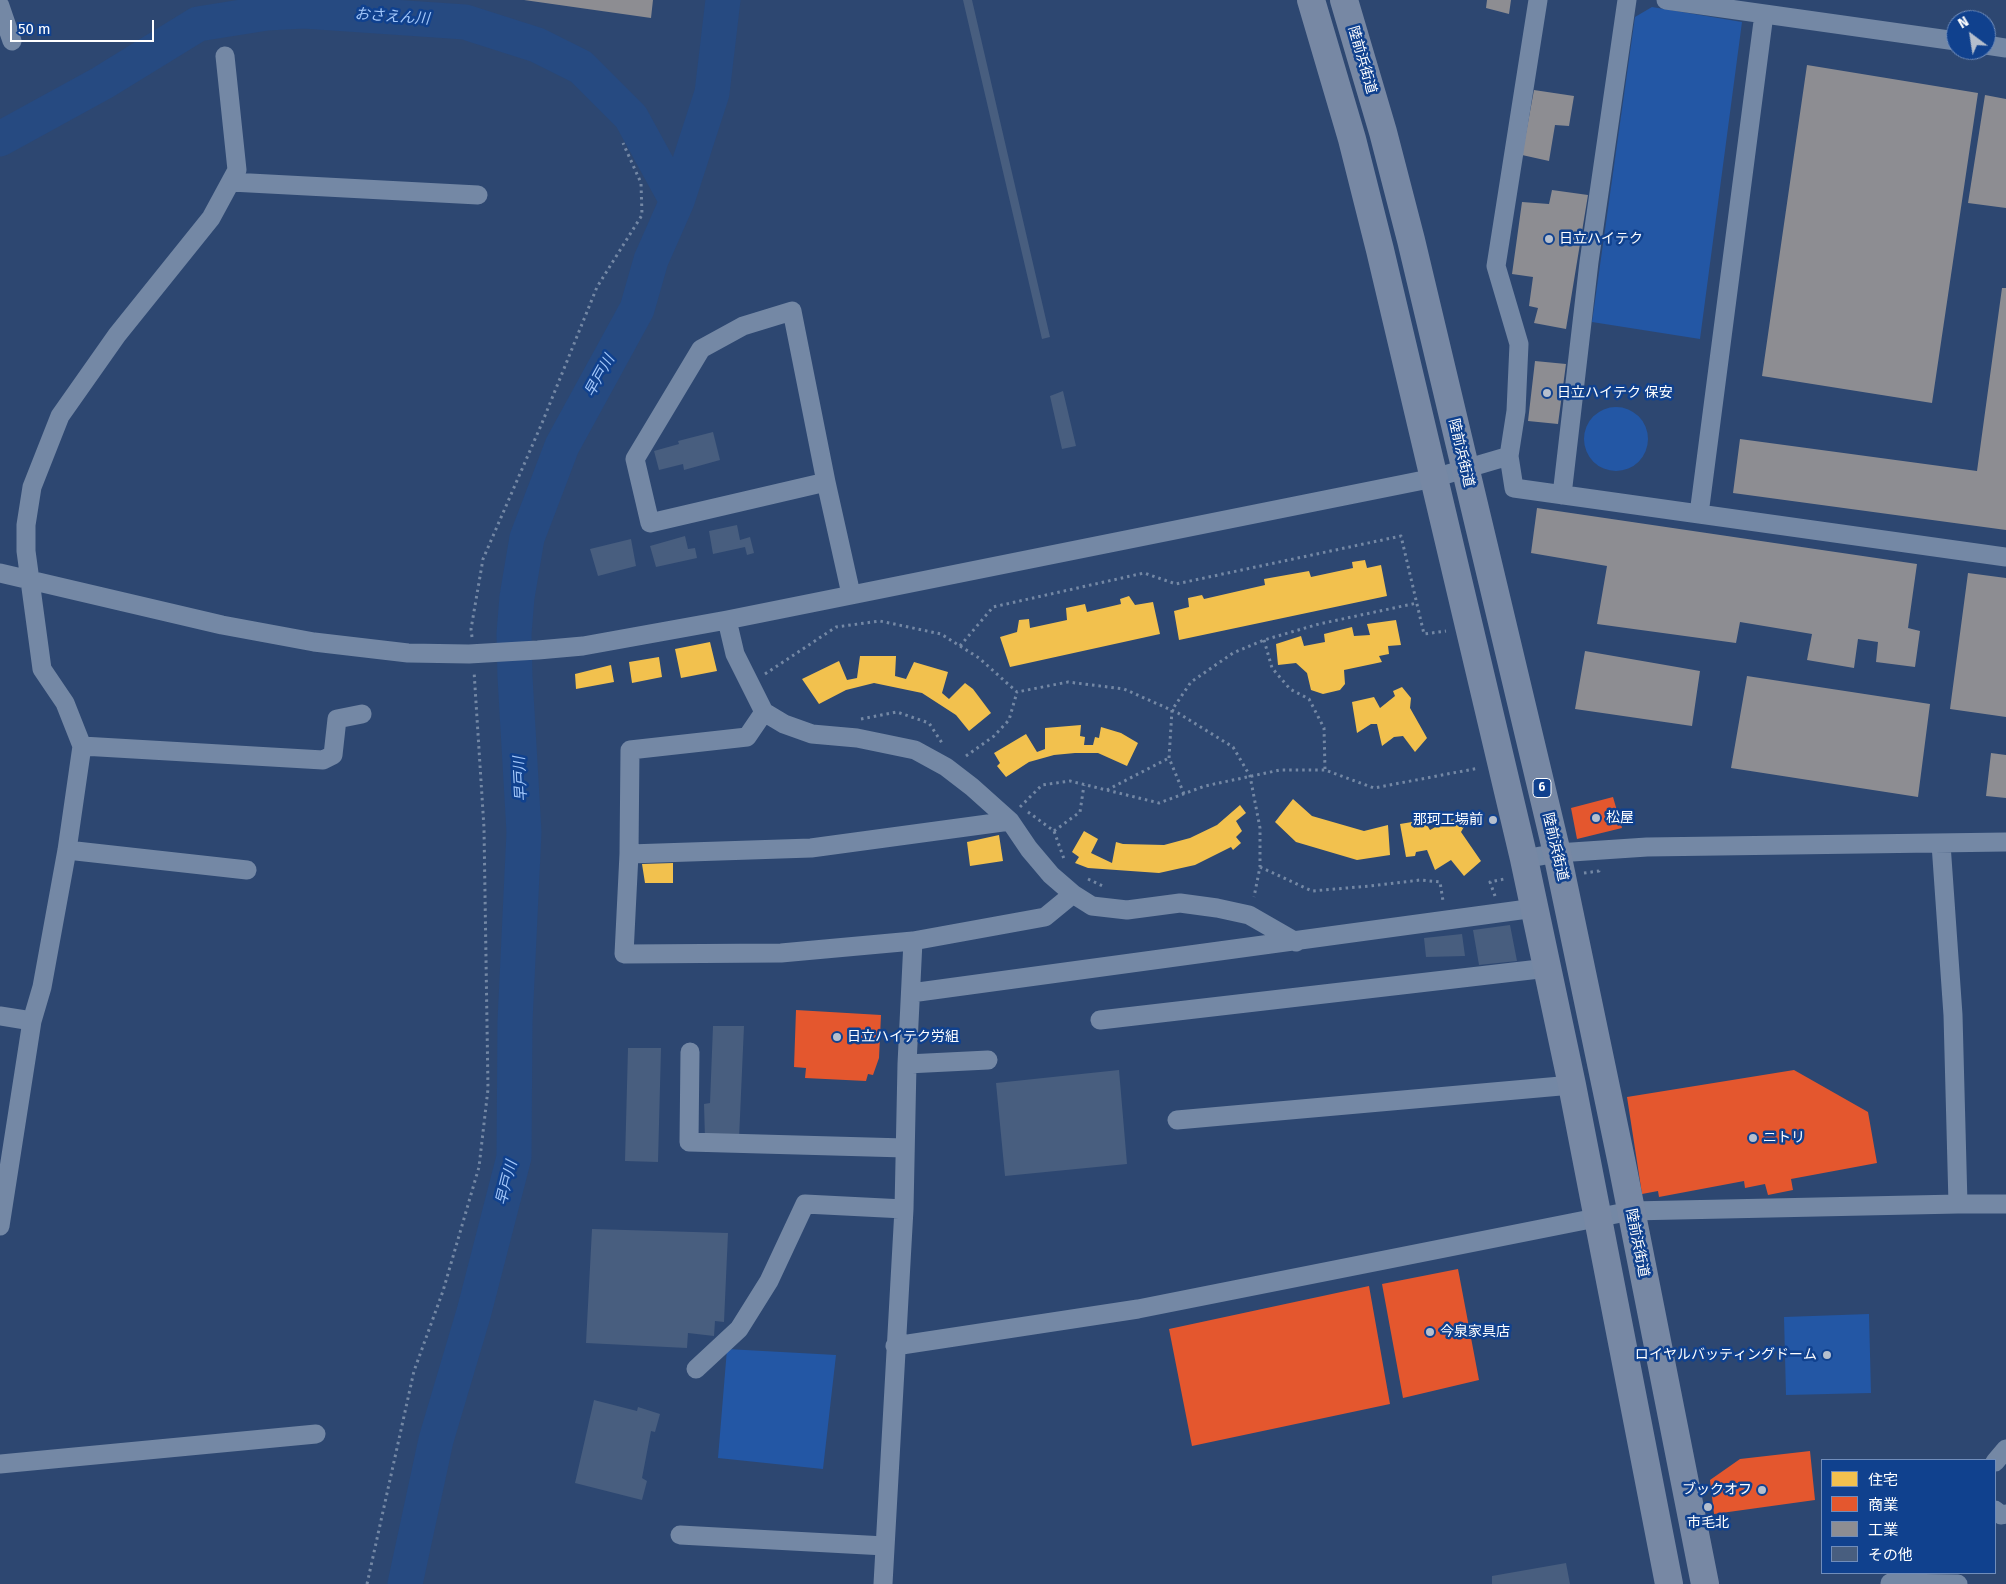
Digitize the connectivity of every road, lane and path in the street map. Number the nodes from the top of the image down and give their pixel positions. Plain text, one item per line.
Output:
1 (1311, 0) edge
2 (1344, 0) edge
3 (1538, 0) edge
4 (1627, 0) edge
5 (1666, 0) edge
6 (0, 6) edge
7 (1764, 14) junction
8 (1946, 40) edge
9 (12, 42) dead end
10 (225, 56) dead end
11 (623, 142) dead end
12 (231, 182) junction
13 (478, 195) dead end
14 (1509, 456) junction
15 (1465, 470) junction
16 (1434, 478) junction
17 (826, 482) junction
18 (1562, 495) junction
19 (1699, 514) junction
20 (2006, 557) edge
21 (0, 573) edge
22 (29, 580) junction
23 (851, 594) junction
24 (1417, 603) junction
25 (727, 620) junction
26 (1470, 628) junction
27 (1264, 640) junction
28 (960, 646) junction
29 (472, 654) junction
30 (750, 684) junction
31 (1017, 692) junction
32 (1172, 710) junction
33 (764, 712) junction
34 (362, 714) dead end
35 (82, 746) junction
36 (966, 756) dead end
37 (1170, 758) junction
38 (1502, 765) junction
39 (1325, 770) junction
40 (1250, 776) junction
41 (1084, 785) junction
42 (1106, 791) junction
43 (1184, 794) junction
44 (1015, 814) junction
45 (1054, 831) junction
46 (2006, 842) edge
47 (1941, 844) junction
48 (68, 850) junction
49 (1557, 852) junction
50 (629, 854) junction
51 (1524, 859) junction
52 (1064, 862) dead end
53 (1260, 868) junction
54 (248, 870) dead end
55 (1082, 877) dead end
56 (1113, 891) dead end
57 (1073, 894) junction
58 (1491, 895) dead end
59 (1452, 900) dead end
60 (1534, 908) junction
61 (1503, 912) junction
62 (1249, 915) junction
63 (913, 941) junction
64 (1296, 942) junction
65 (1548, 968) junction
66 (911, 993) junction
67 (0, 1016) edge
68 (1100, 1020) dead end
69 (32, 1021) junction
70 (690, 1052) dead end
71 (988, 1060) dead end
72 (907, 1064) junction
73 (1572, 1085) junction
74 (1177, 1120) dead end
75 (906, 1148) junction
76 (1958, 1204) junction
77 (2006, 1204) edge
78 (904, 1209) junction
79 (1631, 1211) junction
80 (1598, 1219) junction
81 (0, 1226) edge
82 (895, 1346) junction
83 (696, 1368) dead end
84 (316, 1434) dead end
85 (2006, 1449) edge
86 (1996, 1461) edge
87 (0, 1464) edge
88 (680, 1534) dead end
89 (886, 1546) junction
90 (1897, 1574) edge
91 (367, 1584) edge
92 (883, 1584) edge
93 (1669, 1584) edge
94 (1705, 1584) edge
95 (1958, 1584) edge

1 - 16 highway
2 - 15 highway, 陸前浜街道 / 6
3 - 14 street
4 - 18 street
5 - 7 street
6 - 9 street
7 - 8 street
7 - 19 street
10 - 12 street
11 - 29 path
12 - 13 street
12 - 22 street
14 - 15 street
14 - 18 street
15 - 16 street
15 - 49 highway, 陸前浜街道 / 6
16 - 23 street
16 - 26 highway
17 - 17 street
17 - 23 street
18 - 19 street
19 - 20 street
21 - 22 street
22 - 29 street
22 - 35 street
23 - 25 street
24 - 26 path
24 - 27 path
24 - 28 path
25 - 29 street
25 - 30 street
26 - 38 highway
27 - 32 path
27 - 39 path
28 - 30 path
28 - 31 path
29 - 91 path
30 - 33 street
31 - 32 path
31 - 36 path
32 - 37 path
32 - 40 path
33 - 44 street
33 - 50 street
34 - 35 street
35 - 48 street
37 - 42 path
37 - 43 path
38 - 39 path
38 - 51 highway
39 - 40 path
40 - 43 path
40 - 53 path
41 - 42 path
41 - 44 path
41 - 45 path
42 - 43 path
44 - 45 path
44 - 50 street
44 - 57 street
45 - 52 path
46 - 47 street
47 - 49 street
47 - 76 street
48 - 54 street
48 - 69 street
49 - 51 street
49 - 79 highway, 陸前浜街道 / 6
50 - 63 street
51 - 60 highway
53 - 59 path
53 - 62 path
55 - 56 path
57 - 62 street
57 - 63 street
58 - 61 path
60 - 61 street
60 - 65 highway
61 - 64 street
62 - 64 street
63 - 66 street
64 - 66 street
65 - 68 street
65 - 73 highway
66 - 72 street
67 - 69 street
69 - 81 street
70 - 75 street
71 - 72 street
72 - 75 street
73 - 74 street
73 - 80 highway
75 - 78 street
76 - 77 street
76 - 79 street
78 - 82 street
78 - 83 street
79 - 80 street
79 - 94 highway, 陸前浜街道 / 6
80 - 82 street
80 - 93 highway
82 - 89 street
84 - 87 street
85 - 86 street
88 - 89 street
89 - 92 street
90 - 95 street

